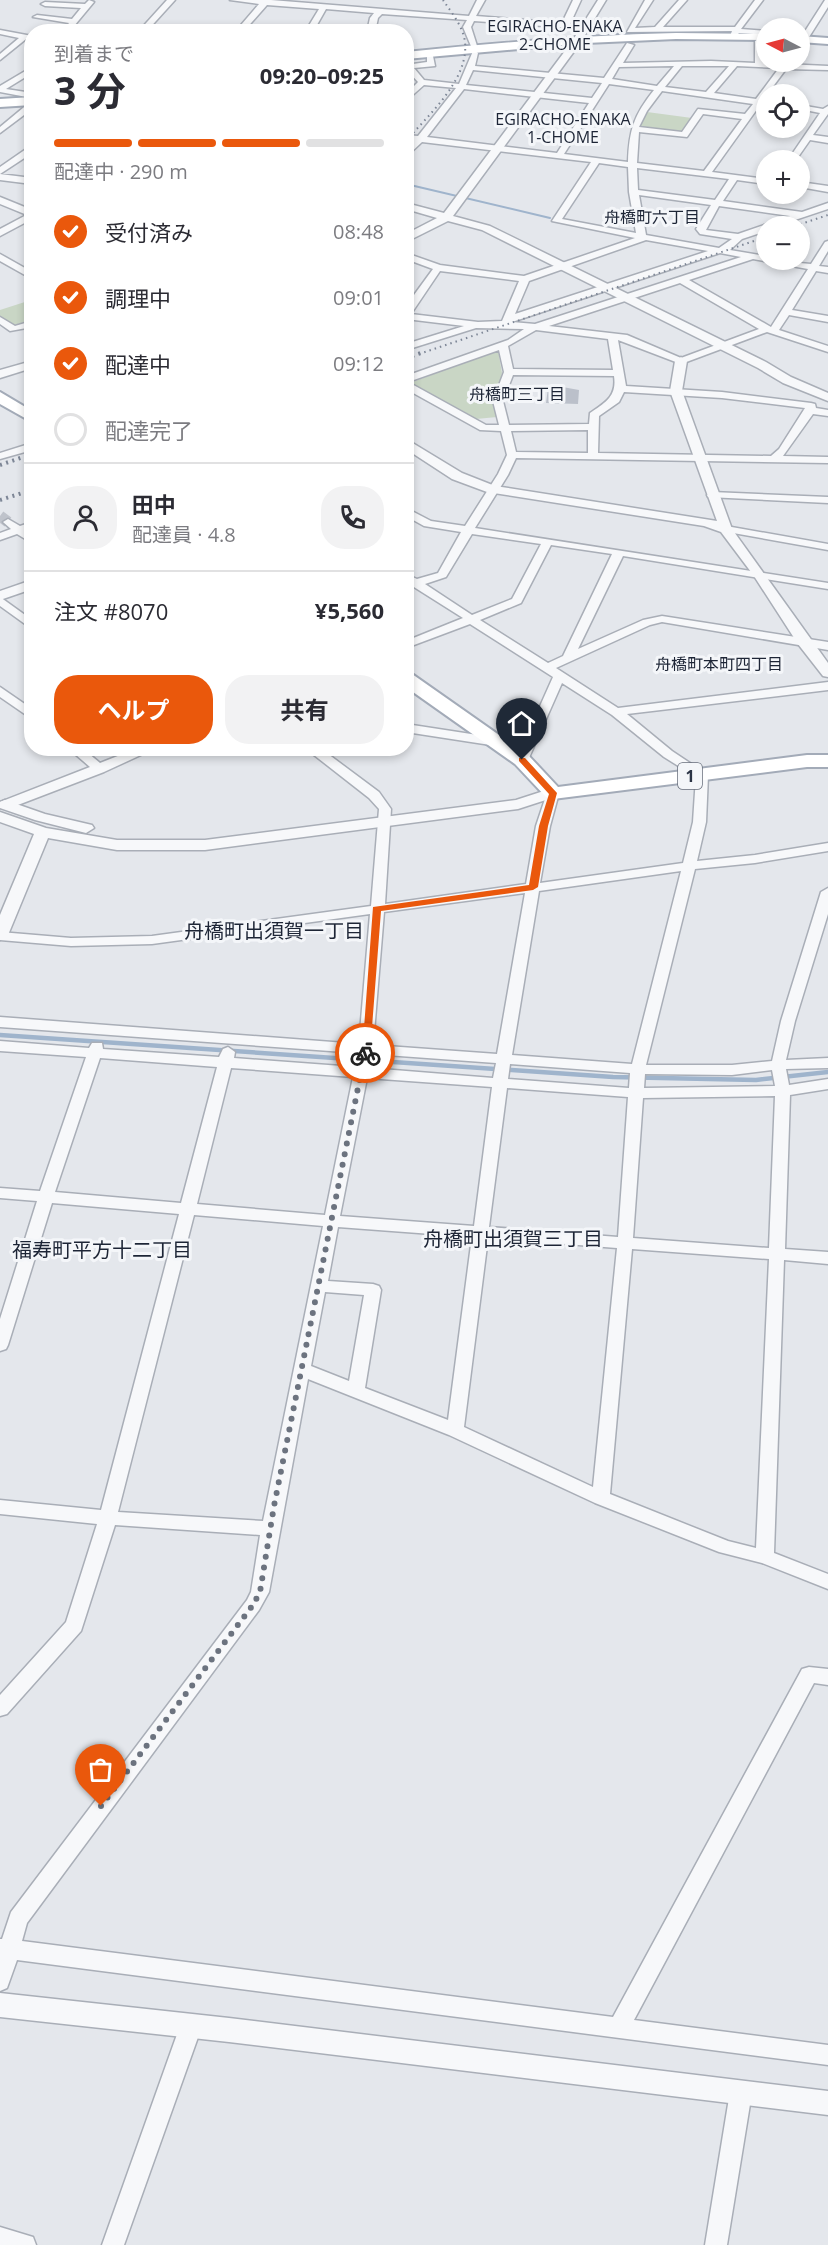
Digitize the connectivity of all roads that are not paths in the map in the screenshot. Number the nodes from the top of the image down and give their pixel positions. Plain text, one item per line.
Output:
1 (171, 0) edge
2 (234, 0) edge
3 (356, 0) edge
4 (481, 0) edge
5 (577, 0) edge
6 (602, 0) edge
7 (682, 0) edge
8 (759, 0) edge
9 (266, 1) edge
10 (828, 1) edge
11 (89, 3) edge
12 (647, 3) edge
13 (45, 4) dead end
14 (323, 8) junction
15 (655, 8) dead end
16 (665, 9) dead end
17 (351, 10) junction
18 (675, 10) junction
19 (379, 12) junction
20 (37, 17) dead end
21 (471, 19) junction
22 (74, 21) junction
23 (72, 24) edge
24 (148, 24) edge
25 (245, 24) edge
26 (314, 24) edge
27 (373, 24) edge
28 (565, 25) junction
29 (810, 26) edge
30 (585, 27) junction
31 (657, 30) junction
32 (0, 32) edge
33 (736, 32) junction
34 (756, 36) edge
35 (24, 37) edge
36 (756, 38) edge
37 (810, 40) edge
38 (24, 41) edge
39 (576, 42) junction
40 (828, 43) edge
41 (630, 45) dead end
42 (474, 51) junction
43 (0, 58) edge
44 (414, 58) edge
45 (414, 59) edge
46 (680, 63) junction
47 (735, 63) junction
48 (756, 64) edge
49 (617, 65) junction
50 (810, 67) edge
51 (472, 68) junction
52 (828, 68) edge
53 (414, 70) edge
54 (24, 76) edge
55 (552, 76) junction
56 (606, 81) junction
57 (422, 82) junction
58 (462, 87) junction
59 (661, 89) junction
60 (414, 90) edge
61 (538, 95) junction
62 (708, 95) junction
63 (2, 97) edge
64 (24, 98) edge
65 (593, 101) junction
66 (756, 101) edge
67 (24, 107) edge
68 (756, 108) edge
69 (810, 108) edge
70 (827, 110) edge
71 (746, 117) junction
72 (634, 129) junction
73 (0, 131) edge
74 (810, 136) edge
75 (810, 137) edge
76 (414, 138) edge
77 (420, 139) junction
78 (828, 140) edge
79 (414, 146) edge
80 (500, 147) junction
81 (24, 154) edge
82 (560, 154) junction
83 (0, 157) edge
84 (17, 159) junction
85 (597, 159) junction
86 (634, 163) junction
87 (0, 171) edge
88 (707, 172) junction
89 (735, 176) junction
90 (0, 177) edge
91 (756, 179) edge
92 (24, 180) edge
93 (810, 186) edge
94 (828, 189) edge
95 (633, 192) junction
96 (0, 200) edge
97 (716, 203) junction
98 (828, 206) edge
99 (414, 209) edge
100 (24, 210) edge
101 (803, 215) junction
102 (800, 216) edge
103 (447, 217) junction
104 (24, 219) edge
105 (756, 231) edge
106 (0, 233) edge
107 (414, 235) edge
108 (739, 237) junction
109 (643, 238) junction
110 (828, 244) edge
111 (718, 251) junction
112 (0, 257) edge
113 (751, 257) junction
114 (756, 258) edge
115 (414, 259) edge
116 (565, 266) junction
117 (812, 267) junction
118 (438, 268) junction
119 (828, 270) edge
120 (24, 271) edge
121 (525, 279) junction
122 (680, 279) junction
123 (607, 288) junction
124 (627, 297) junction
125 (414, 303) edge
126 (786, 312) junction
127 (414, 316) edge
128 (828, 319) edge
129 (0, 320) edge
130 (506, 322) junction
131 (478, 325) junction
132 (24, 326) edge
133 (531, 328) junction
134 (771, 330) junction
135 (613, 337) junction
136 (507, 343) junction
137 (414, 345) edge
138 (721, 345) junction
139 (828, 349) edge
140 (681, 362) junction
141 (24, 366) edge
142 (508, 372) junction
143 (619, 373) junction
144 (0, 374) edge
145 (414, 377) edge
146 (414, 389) edge
147 (621, 389) junction
148 (676, 391) junction
149 (0, 397) edge
150 (828, 397) edge
151 (810, 410) junction
152 (828, 412) edge
153 (24, 413) edge
154 (594, 427) junction
155 (506, 429) junction
156 (24, 448) edge
157 (414, 450) edge
158 (512, 455) junction
159 (0, 456) edge
160 (593, 456) junction
161 (700, 458) junction
162 (775, 458) junction
163 (828, 460) edge
164 (492, 489) junction
165 (712, 495) junction
166 (828, 500) edge
167 (414, 516) edge
168 (8, 522) tunnel mouth
169 (24, 529) edge
170 (726, 529) junction
171 (467, 530) junction
172 (19, 531) junction
173 (24, 534) edge
174 (0, 537) edge
175 (548, 541) junction
176 (828, 547) edge
177 (619, 552) junction
178 (760, 574) junction
179 (414, 580) edge
180 (414, 582) edge
181 (828, 586) edge
182 (24, 588) edge
183 (0, 598) edge
184 (24, 619) edge
185 (473, 619) junction
186 (804, 641) junction
187 (414, 642) edge
188 (828, 646) edge
189 (569, 656) junction
190 (547, 668) junction
191 (828, 673) edge
192 (559, 676) junction
193 (414, 684) edge
194 (828, 686) edge
195 (0, 691) edge
196 (24, 709) edge
197 (616, 712) junction
198 (414, 729) edge
199 (497, 742) junction
200 (84, 756) edge
201 (131, 756) edge
202 (321, 756) edge
203 (522, 760) junction
204 (828, 761) edge
205 (100, 769) junction
206 (702, 775) junction
207 (553, 793) junction
208 (2, 811) edge
209 (385, 815) junction
210 (43, 832) junction
211 (828, 847) edge
212 (690, 866) junction
213 (533, 887) junction
214 (828, 892) edge
215 (376, 909) junction
216 (0, 936) edge
217 (0, 1022) edge
218 (98, 1041) junction
219 (0, 1046) edge
220 (228, 1051) junction
221 (364, 1060) junction
222 (828, 1063) edge
223 (502, 1070) junction
224 (781, 1077) junction
225 (637, 1080) junction
226 (828, 1084) edge
227 (0, 1193) edge
228 (46, 1197) junction
229 (186, 1208) junction
230 (331, 1221) junction
231 (480, 1232) junction
232 (625, 1243) junction
233 (779, 1254) junction
234 (828, 1258) edge
235 (318, 1286) junction
236 (0, 1345) edge
237 (301, 1369) junction
238 (356, 1390) junction
239 (455, 1430) junction
240 (601, 1498) junction
241 (0, 1507) edge
242 (108, 1518) junction
243 (270, 1529) junction
244 (765, 1557) junction
245 (828, 1582) edge
246 (828, 1677) edge
247 (0, 1708) edge
248 (4, 1949) edge
249 (0, 1981) edge
250 (0, 2005) edge
251 (191, 2026) junction
252 (618, 2028) junction
253 (828, 2055) edge
254 (741, 2092) junction
255 (828, 2103) edge
256 (0, 2238) edge
257 (26, 2245) edge
258 (113, 2245) edge
259 (716, 2245) edge

1 - 24 street
2 - 9 street
3 - 17 street
4 - 21 street
5 - 28 street
6 - 30 street
7 - 18 street
8 - 33 street
9 - 14 street
9 - 25 street
10 - 29 street
11 - 13 street
11 - 22 street
12 - 15 street
12 - 31 street
14 - 17 street
14 - 26 street
16 - 18 street
17 - 19 street
18 - 31 street
19 - 21 street
19 - 27 street
20 - 22 street
21 - 28 street
21 - 42 street
22 - 23 street
28 - 30 street
30 - 39 street
31 - 33 street
32 - 35 street
33 - 34 main road
33 - 39 main road
36 - 39 main road
37 - 40 main road
38 - 43 street
39 - 42 main road
39 - 55 street
41 - 49 street
42 - 44 main road
42 - 45 main road
42 - 51 street
46 - 47 street
46 - 49 street
46 - 59 street
47 - 48 street
47 - 62 street
49 - 56 street
50 - 52 street
51 - 55 street
51 - 58 street
53 - 57 street
54 - 63 street
55 - 56 street
55 - 61 street
56 - 59 street
56 - 65 street
57 - 58 street
57 - 60 street
58 - 61 street
58 - 77 street
59 - 62 street
59 - 72 street
61 - 65 street
61 - 80 street
62 - 66 street
63 - 64 main road
65 - 82 street
67 - 73 street
68 - 71 street
69 - 70 street
70 - 74 street
71 - 72 street
71 - 88 street
72 - 86 street
75 - 78 street
76 - 77 street
77 - 79 street
77 - 80 street
80 - 82 street
80 - 103 street
81 - 84 street
82 - 85 street
83 - 84 street
84 - 87 street
85 - 86 street
85 - 109 street
86 - 88 street
86 - 95 street
88 - 89 street
89 - 91 street
89 - 97 street
90 - 92 street
93 - 94 street
95 - 97 street
95 - 109 street
96 - 100 street
97 - 101 street
97 - 108 street
98 - 101 street
99 - 103 street
101 - 102 street
103 - 107 street
103 - 116 street
104 - 106 street
105 - 108 street
108 - 111 street
109 - 111 street
109 - 116 street
110 - 117 street
111 - 113 street
111 - 123 street
112 - 120 street
113 - 114 street
113 - 122 street
115 - 118 street
116 - 121 street
116 - 123 street
117 - 119 street
117 - 126 street
118 - 121 street
118 - 125 street
121 - 130 street
122 - 124 street
122 - 134 street
123 - 124 street
123 - 130 street
124 - 133 street
124 - 138 street
126 - 128 street
126 - 134 street
127 - 131 street
129 - 132 street
130 - 131 street
130 - 133 street
130 - 136 street
131 - 137 street
133 - 135 street
133 - 136 street
134 - 138 street
134 - 139 street
135 - 140 street
135 - 143 street
136 - 142 street
136 - 145 street
138 - 140 street
138 - 150 street
140 - 148 street
141 - 144 street
142 - 143 street
142 - 155 street
143 - 147 street
146 - 155 street
147 - 148 street
147 - 154 street
148 - 151 street
148 - 161 street
149 - 153 main road
151 - 152 street
151 - 162 street
154 - 155 street
154 - 160 street
155 - 158 street
156 - 159 street
157 - 164 street
158 - 160 street
158 - 164 street
160 - 161 street
161 - 162 street
161 - 165 street
162 - 163 street
164 - 170 street
164 - 171 street
165 - 166 street
165 - 170 street
167 - 171 street
168 - 172 street
169 - 172 street
170 - 176 street
170 - 178 street
171 - 175 street
171 - 179 street
172 - 173 street
172 - 174 street
175 - 177 street
175 - 185 street
177 - 178 street
177 - 189 street
178 - 181 street
178 - 186 street
180 - 185 street
182 - 183 street
183 - 184 street
185 - 187 street
185 - 190 street
186 - 188 street
186 - 189 street
186 - 191 street
189 - 190 street
190 - 192 street
192 - 197 street
192 - 203 street
193 - 199 main road
194 - 197 street
195 - 196 street
197 - 206 street
198 - 199 street
199 - 203 main road
200 - 205 street
201 - 205 street
202 - 209 street
203 - 207 main road
204 - 206 main road, 1
205 - 208 street
206 - 207 main road, 1
206 - 212 street
207 - 209 street
207 - 213 street
208 - 209 street
208 - 210 street
209 - 210 street
209 - 215 street
210 - 216 street
211 - 212 street
212 - 213 street
212 - 225 street
213 - 215 street
213 - 223 street
214 - 224 street
215 - 216 street
215 - 221 street
217 - 218 street
218 - 219 street
218 - 220 street
218 - 220 street
218 - 228 street
220 - 221 street
220 - 221 street
220 - 229 street
221 - 223 street
221 - 223 street
221 - 230 street
222 - 224 street
223 - 225 street
223 - 225 street
223 - 231 street
224 - 225 street
224 - 225 street
224 - 226 street
224 - 233 street
225 - 232 street
227 - 228 street
228 - 229 street
228 - 236 street
229 - 230 street
229 - 242 street
230 - 231 street
230 - 235 street
231 - 232 street
231 - 239 street
232 - 233 street
232 - 240 street
233 - 234 street
233 - 244 street
235 - 237 street
235 - 238 street
237 - 238 street
237 - 243 street
238 - 239 street
239 - 240 street
240 - 244 street
241 - 242 street
242 - 243 street
242 - 247 street
243 - 248 street
244 - 245 street
246 - 252 street
248 - 249 street
248 - 252 street
250 - 251 street
251 - 254 street
251 - 258 street
252 - 253 street
254 - 255 street
254 - 259 street
256 - 257 street

